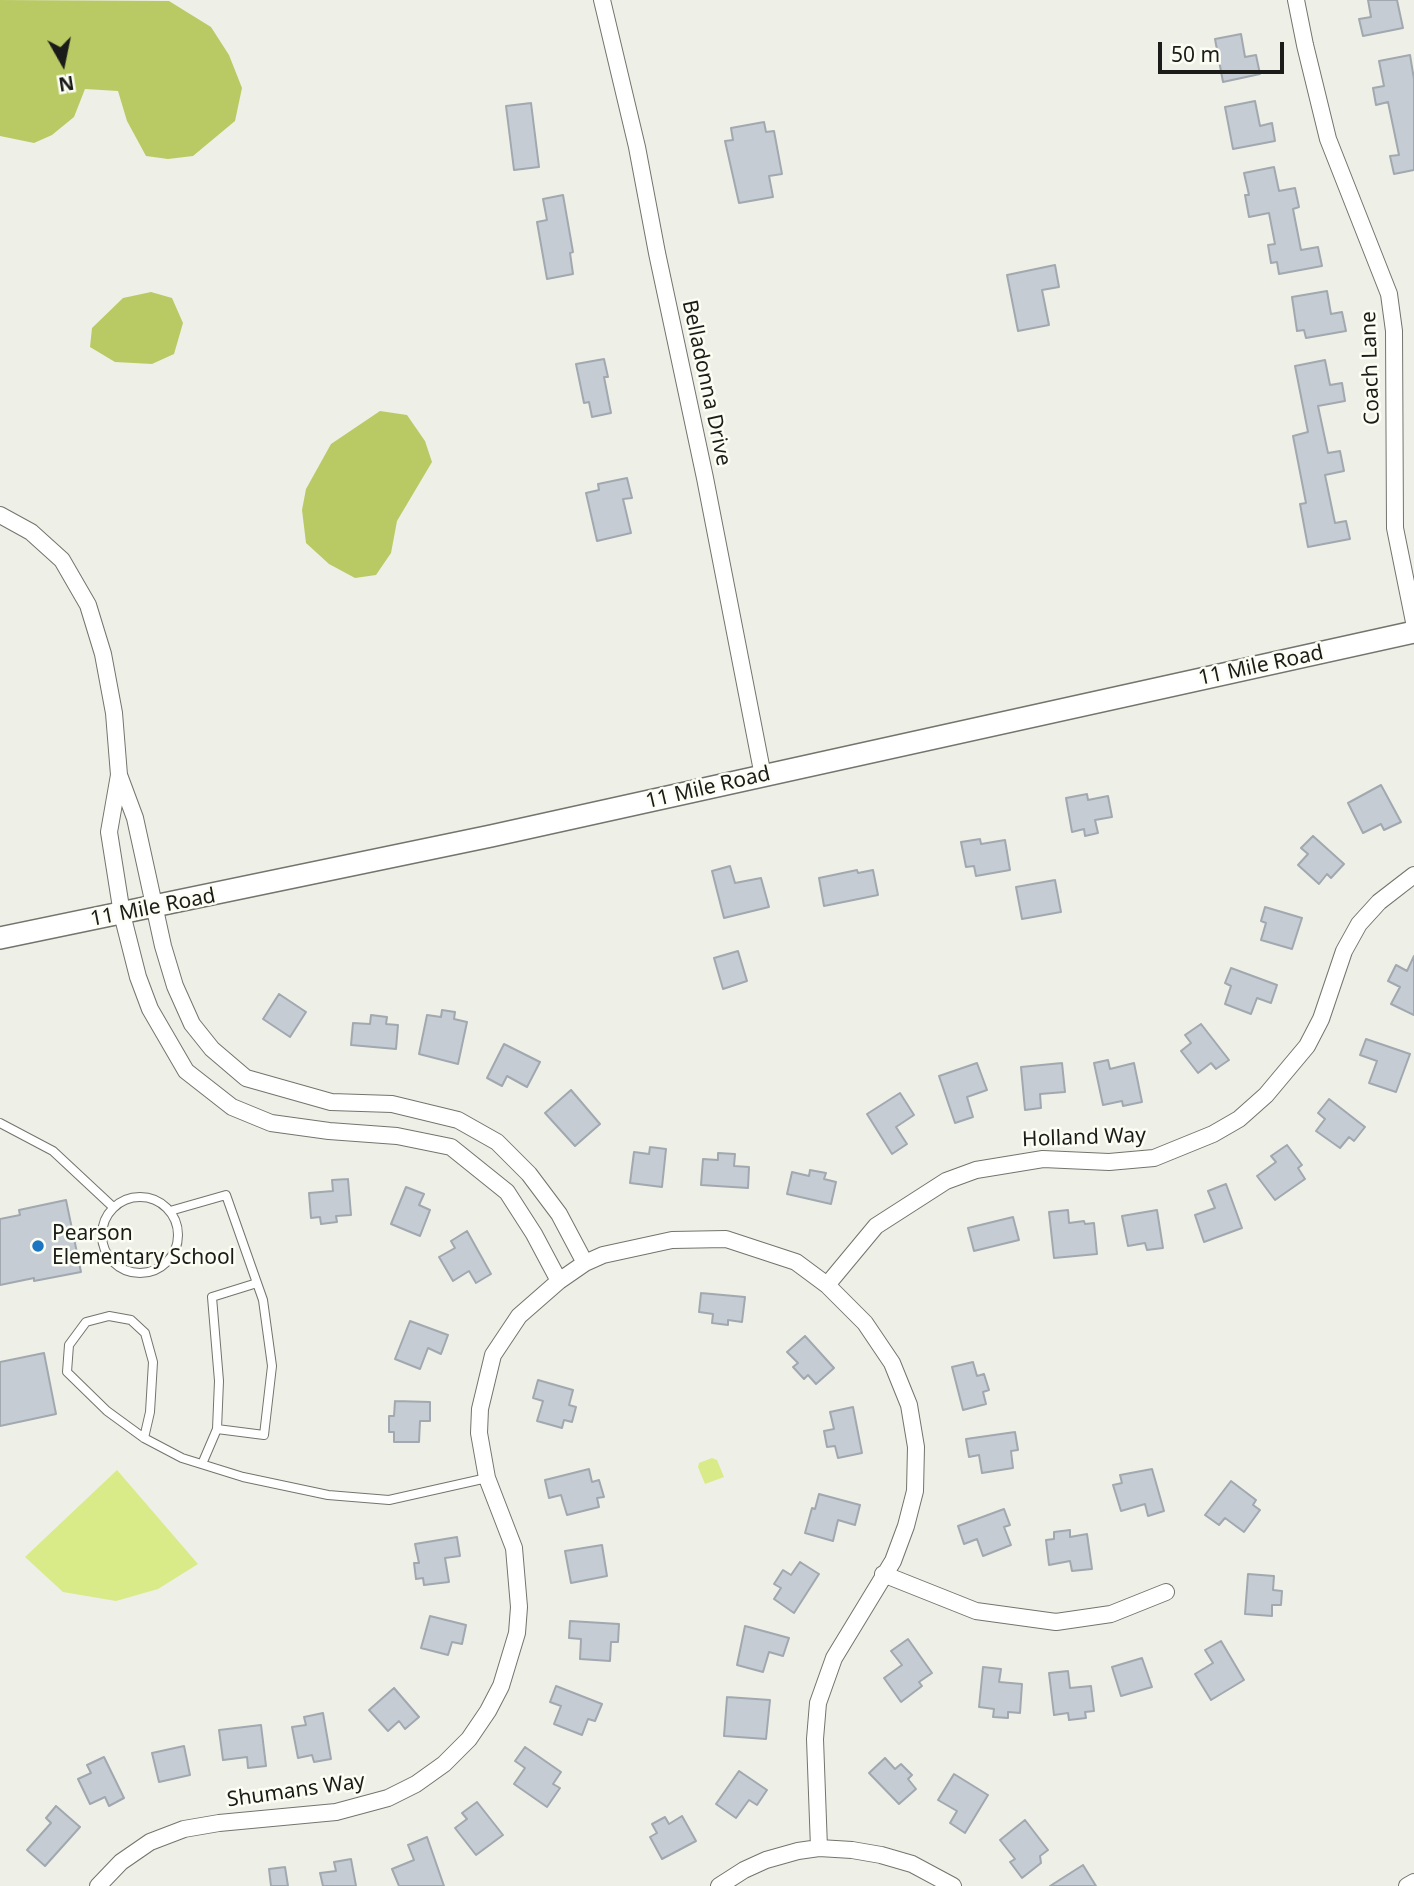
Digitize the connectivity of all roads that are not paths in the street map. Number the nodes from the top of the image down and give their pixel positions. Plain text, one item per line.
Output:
1 (603, 0) edge
2 (1296, 0) edge
3 (0, 515) edge
4 (1414, 622) edge
5 (1414, 632) edge
6 (119, 775) junction
7 (762, 776) junction
8 (1414, 875) edge
9 (155, 908) junction
10 (122, 914) junction
11 (0, 938) edge
12 (192, 1024) junction
13 (164, 1035) junction
14 (331, 1102) junction
15 (458, 1120) junction
16 (0, 1124) edge
17 (329, 1131) junction
18 (450, 1147) junction
19 (529, 1174) junction
20 (507, 1192) junction
21 (113, 1207) junction
22 (170, 1211) junction
23 (585, 1264) junction
24 (559, 1281) junction
25 (257, 1283) junction
26 (827, 1285) junction
27 (217, 1429) junction
28 (144, 1438) junction
29 (202, 1464) junction
30 (487, 1478) junction
31 (883, 1574) junction
32 (1166, 1592) dead end
33 (819, 1848) junction
34 (1414, 1882) edge
35 (98, 1886) edge
36 (719, 1886) edge
37 (953, 1886) edge
38 (1406, 1886) edge

1 - 7 street, Belladonna Drive
2 - 4 street, Coach Lane
3 - 6 street
5 - 7 street, 11 Mile Road
6 - 9 street
6 - 10 street
7 - 9 street, 11 Mile Road
8 - 26 street, Holland Way
9 - 10 street, 11 Mile Road
9 - 12 street
10 - 11 street, 11 Mile Road
10 - 13 street
12 - 13 street
12 - 14 street
13 - 17 street
14 - 15 street
14 - 17 street
15 - 18 street
15 - 19 street
16 - 21 lane
17 - 18 street
18 - 20 street
19 - 20 street
19 - 23 street
20 - 24 street
21 - 22 lane
21 - 22 lane
22 - 25 lane
23 - 24 street, Shumans Way
23 - 26 street, Shumans Way
24 - 30 street, Shumans Way
25 - 27 lane
25 - 27 lane
26 - 31 street, Shumans Way
27 - 29 lane
28 - 28 lane
28 - 29 lane
29 - 30 lane
30 - 35 street, Shumans Way
31 - 32 street
31 - 33 street, Shumans Way
33 - 36 street
33 - 37 street
34 - 38 street

